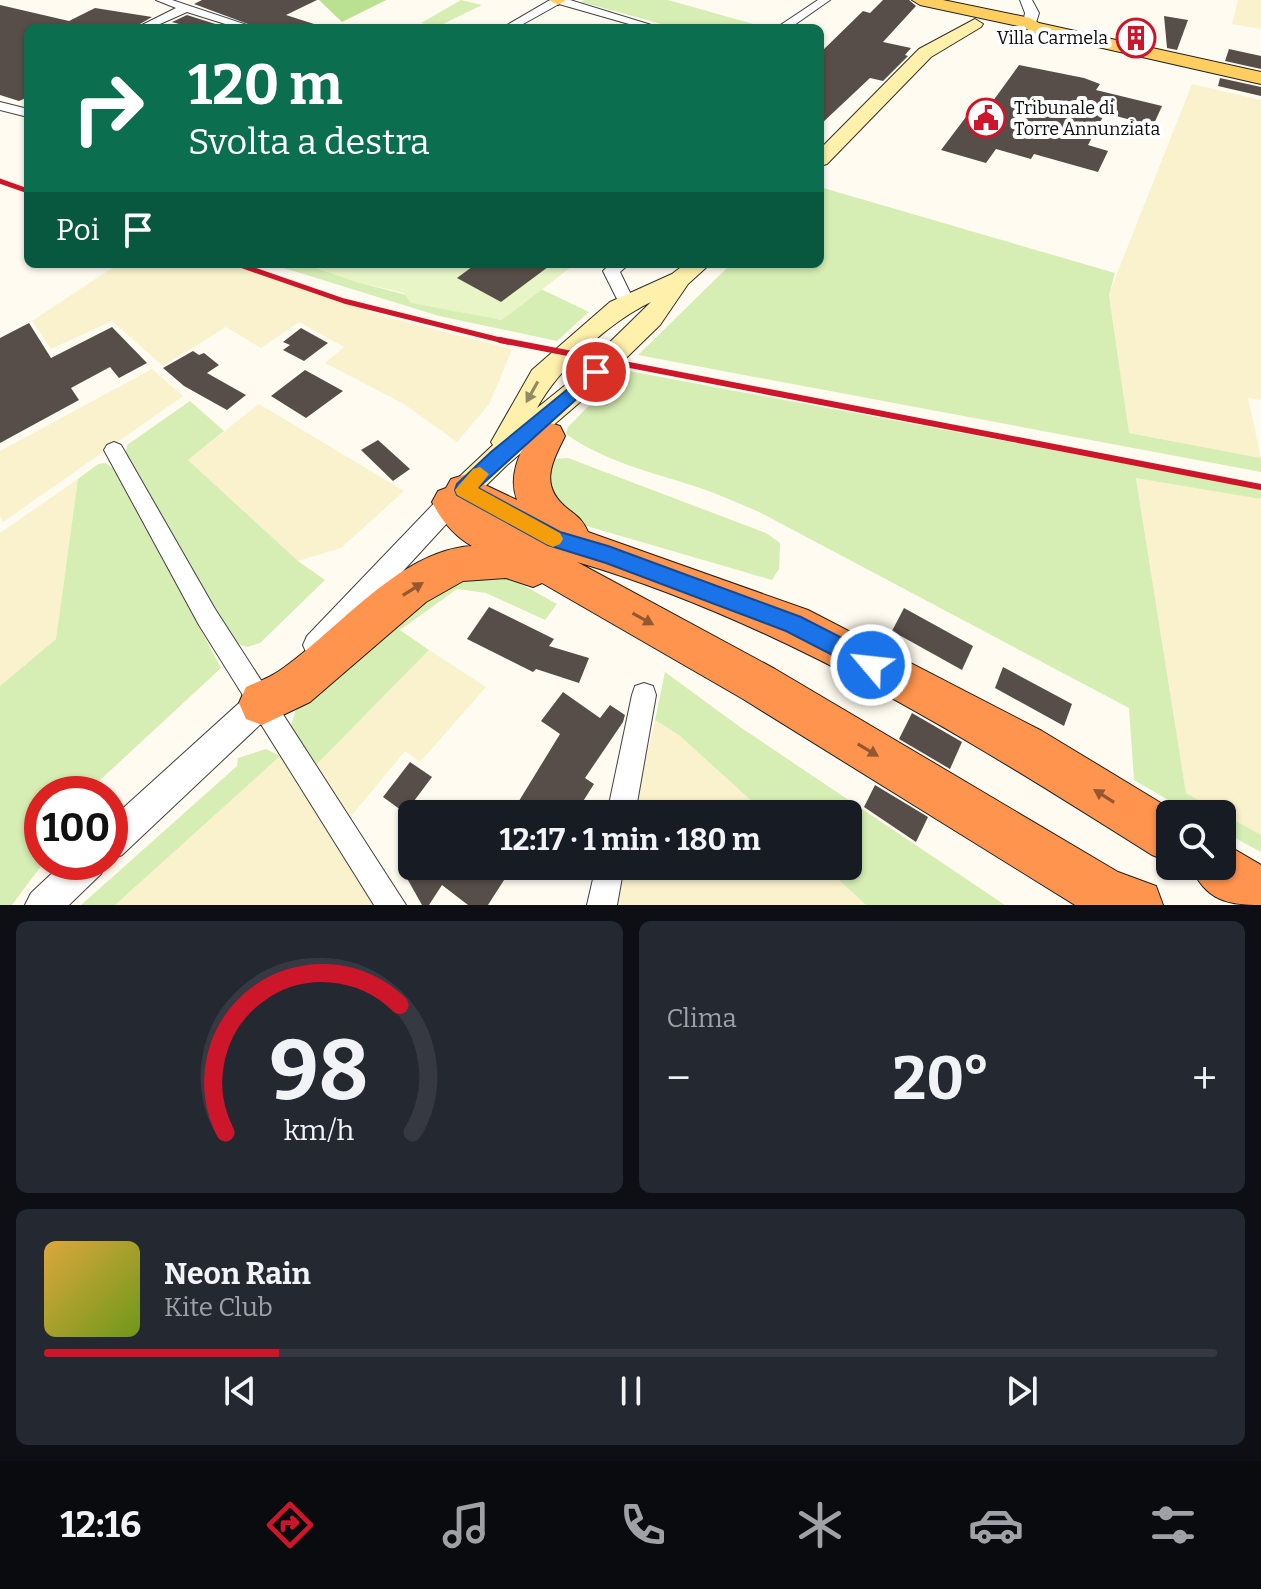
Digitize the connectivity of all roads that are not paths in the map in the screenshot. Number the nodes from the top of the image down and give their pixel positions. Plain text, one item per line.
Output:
1 (161, 0) edge
2 (558, 0) edge
3 (825, 0) edge
4 (920, 0) edge
5 (1019, 0) edge
6 (1026, 0) edge
7 (186, 8) junction
8 (1005, 17) junction
9 (151, 24) edge
10 (237, 24) edge
11 (515, 24) edge
12 (641, 24) edge
13 (788, 24) edge
14 (982, 24) junction
15 (1031, 25) junction
16 (1261, 78) edge
17 (0, 106) edge
18 (24, 112) edge
19 (824, 156) edge
20 (616, 268) edge
21 (690, 271) edge
22 (627, 303) junction
23 (547, 436) dead end
24 (114, 450) dead end
25 (497, 457) junction
26 (458, 496) junction
27 (592, 568) junction
28 (644, 695) dead end
29 (262, 703) junction
30 (624, 800) edge
31 (128, 826) edge
32 (1156, 828) edge
33 (1236, 874) edge
34 (1236, 878) edge
35 (70, 880) edge
36 (607, 880) edge
37 (1261, 886) edge
38 (1261, 895) edge
39 (1117, 901) edge
40 (43, 905) edge
41 (391, 905) edge
42 (602, 905) edge

1 - 7 street
2 - 11 street
2 - 12 street
3 - 13 street
4 - 14 main road
5 - 8 street
6 - 15 street
7 - 9 street
7 - 10 street
8 - 14 main road
8 - 15 main road
14 - 15 main road
14 - 19 main road
15 - 16 main road
17 - 18 street
20 - 22 street
21 - 22 main road
21 - 25 main road
22 -> 25 main road
23 - 27 highway
24 - 29 street
25 - 26 main road
26 - 27 highway
26 - 29 street
29 -> 27 highway
32 -> 27 highway
27 -> 39 highway
28 - 30 street
29 - 31 street
29 - 41 street
33 - 37 highway
34 - 38 highway
35 - 40 street
36 - 42 street

